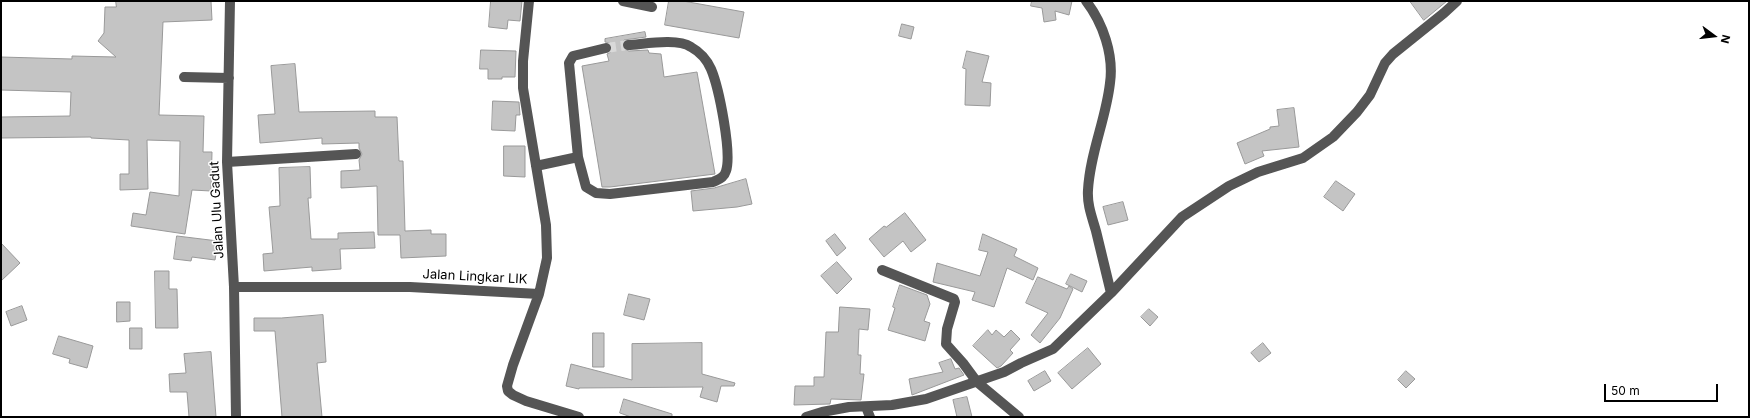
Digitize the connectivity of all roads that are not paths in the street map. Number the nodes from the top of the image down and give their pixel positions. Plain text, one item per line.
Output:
1 (230, 1) edge
2 (530, 1) edge
3 (623, 1) edge
4 (1086, 1) edge
5 (1457, 1) edge
6 (652, 7) dead end
7 (628, 45) tunnel mouth
8 (606, 48) tunnel mouth
9 (184, 77) dead end
10 (229, 78) junction
11 (356, 154) dead end
12 (578, 157) junction
13 (227, 162) junction
14 (536, 166) junction
15 (882, 270) dead end
16 (234, 287) junction
17 (1111, 293) junction
18 (539, 294) junction
19 (977, 382) junction
20 (866, 407) junction
21 (236, 417) edge
22 (579, 417) edge
23 (806, 417) edge
24 (870, 417) edge
25 (1019, 417) edge

1 - 10 street, Jalan Ulu Gadut
2 - 14 street, Jalan Lingkar LIK
3 - 6 street
4 - 17 street
5 - 17 street
7 - 12 street
8 - 12 street
9 - 10 street
10 - 13 street, Jalan Ulu Gadut
11 - 13 street
12 - 14 street
13 - 16 street, Jalan Ulu Gadut
14 - 18 street, Jalan Lingkar LIK
15 - 19 street
16 - 18 street, Jalan Lingkar LIK
16 - 21 street, Jalan Ulu Gadut
17 - 19 street
18 - 22 street
19 - 20 street
19 - 25 street
20 - 23 street
20 - 24 street

